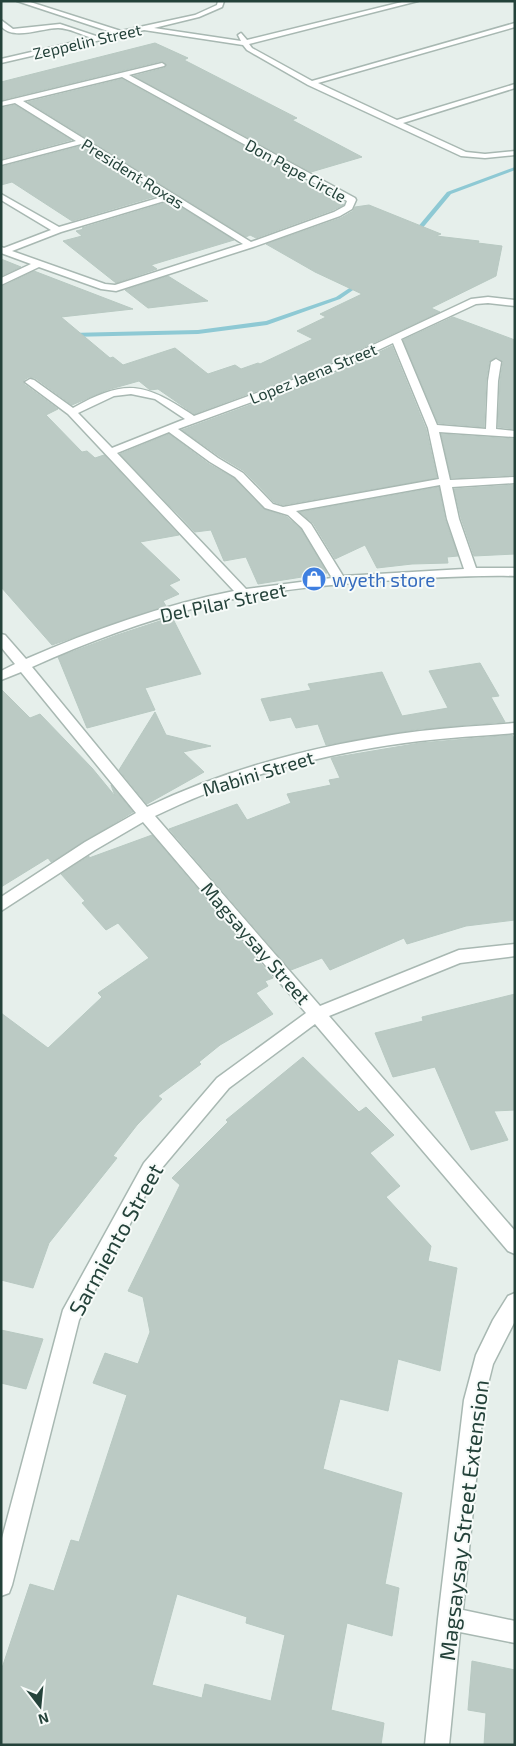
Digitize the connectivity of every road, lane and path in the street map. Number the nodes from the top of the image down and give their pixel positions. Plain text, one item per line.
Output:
1 (20, 1) edge
2 (221, 1) edge
3 (415, 1) edge
4 (70, 17) junction
5 (165, 22) junction
6 (295, 22) dead end
7 (2, 24) edge
8 (515, 25) edge
9 (184, 26) dead end
10 (143, 28) junction
11 (202, 29) dead end
12 (212, 30) junction
13 (259, 31) dead end
14 (120, 32) junction
15 (250, 33) dead end
16 (241, 35) junction
17 (205, 37) junction
18 (97, 38) junction
19 (244, 43) junction
20 (1, 61) edge
21 (162, 65) dead end
22 (122, 74) junction
23 (311, 83) junction
24 (515, 86) edge
25 (16, 100) junction
26 (1, 104) edge
27 (395, 123) junction
28 (83, 141) junction
29 (515, 153) edge
30 (1, 163) edge
31 (1, 196) edge
32 (170, 197) junction
33 (58, 230) junction
34 (250, 245) junction
35 (3, 250) edge
36 (37, 264) junction
37 (1, 282) edge
38 (515, 303) edge
39 (396, 339) junction
40 (496, 362) dead end
41 (30, 382) dead end
42 (72, 412) junction
43 (193, 420) junction
44 (170, 428) junction
45 (433, 428) junction
46 (490, 432) junction
47 (515, 434) edge
48 (110, 452) junction
49 (515, 480) edge
50 (445, 483) junction
51 (283, 510) junction
52 (471, 571) junction
53 (515, 572) edge
54 (339, 580) junction
55 (243, 593) junction
56 (1, 638) edge
57 (24, 665) junction
58 (1, 676) edge
59 (515, 728) edge
60 (145, 814) junction
61 (1, 905) edge
62 (515, 950) edge
63 (317, 1014) junction
64 (515, 1245) edge
65 (515, 1303) edge
66 (1, 1585) edge
67 (449, 1619) junction
68 (515, 1632) edge
69 (437, 1745) edge

1 - 4 street
2 - 5 street, Zeppelin Street
3 - 19 street
4 - 7 street
4 - 14 street
5 - 9 street
5 - 10 street, Zeppelin Street
6 - 13 street
7 - 18 street
8 - 23 street
10 - 14 street, Zeppelin Street
10 - 17 street
11 - 12 street
12 - 16 street
12 - 17 street
14 - 18 street, Zeppelin Street
15 - 16 street
16 - 19 street
17 - 19 street
18 - 20 street, Zeppelin Street
19 - 23 street
21 - 22 street
22 - 25 street
22 - 34 street, Don Pepe Circle
23 - 27 street
24 - 27 street
25 - 26 street
25 - 28 street, President Roxas
27 - 29 street
28 - 30 street
28 - 32 street, President Roxas
31 - 33 street
32 - 33 street
32 - 34 street, President Roxas
33 - 35 street
34 - 36 street, Don Pepe Circle
35 - 36 street
36 - 37 street
38 - 39 street, Lopez Jaena Street
39 - 43 street, Lopez Jaena Street
39 - 45 street
40 - 46 street
41 - 42 street
42 - 43 street
42 - 48 street
43 - 44 street, Lopez Jaena Street
44 - 48 street, Lopez Jaena Street
44 - 51 street
45 - 46 street
45 - 50 street
46 - 47 street
48 - 55 street
49 - 50 street
50 - 51 street
50 - 52 street
51 - 54 street
52 - 53 street, Del Pilar Street
52 - 54 street, Del Pilar Street
54 - 55 street, Del Pilar Street
55 - 57 street, Del Pilar Street
56 - 57 street, Magsaysay Street
57 - 58 street, Del Pilar Street
57 - 60 street, Magsaysay Street
59 - 60 street, Mabini Street
60 - 61 street, Mabini Street
60 - 63 street, Magsaysay Street
62 - 63 street, Sarmiento Street
63 - 64 street, Magsaysay Street
63 - 66 street, Sarmiento Street
65 - 67 street, Magsaysay Street Extension
67 - 68 street
67 - 69 street, Magsaysay Street Extension

